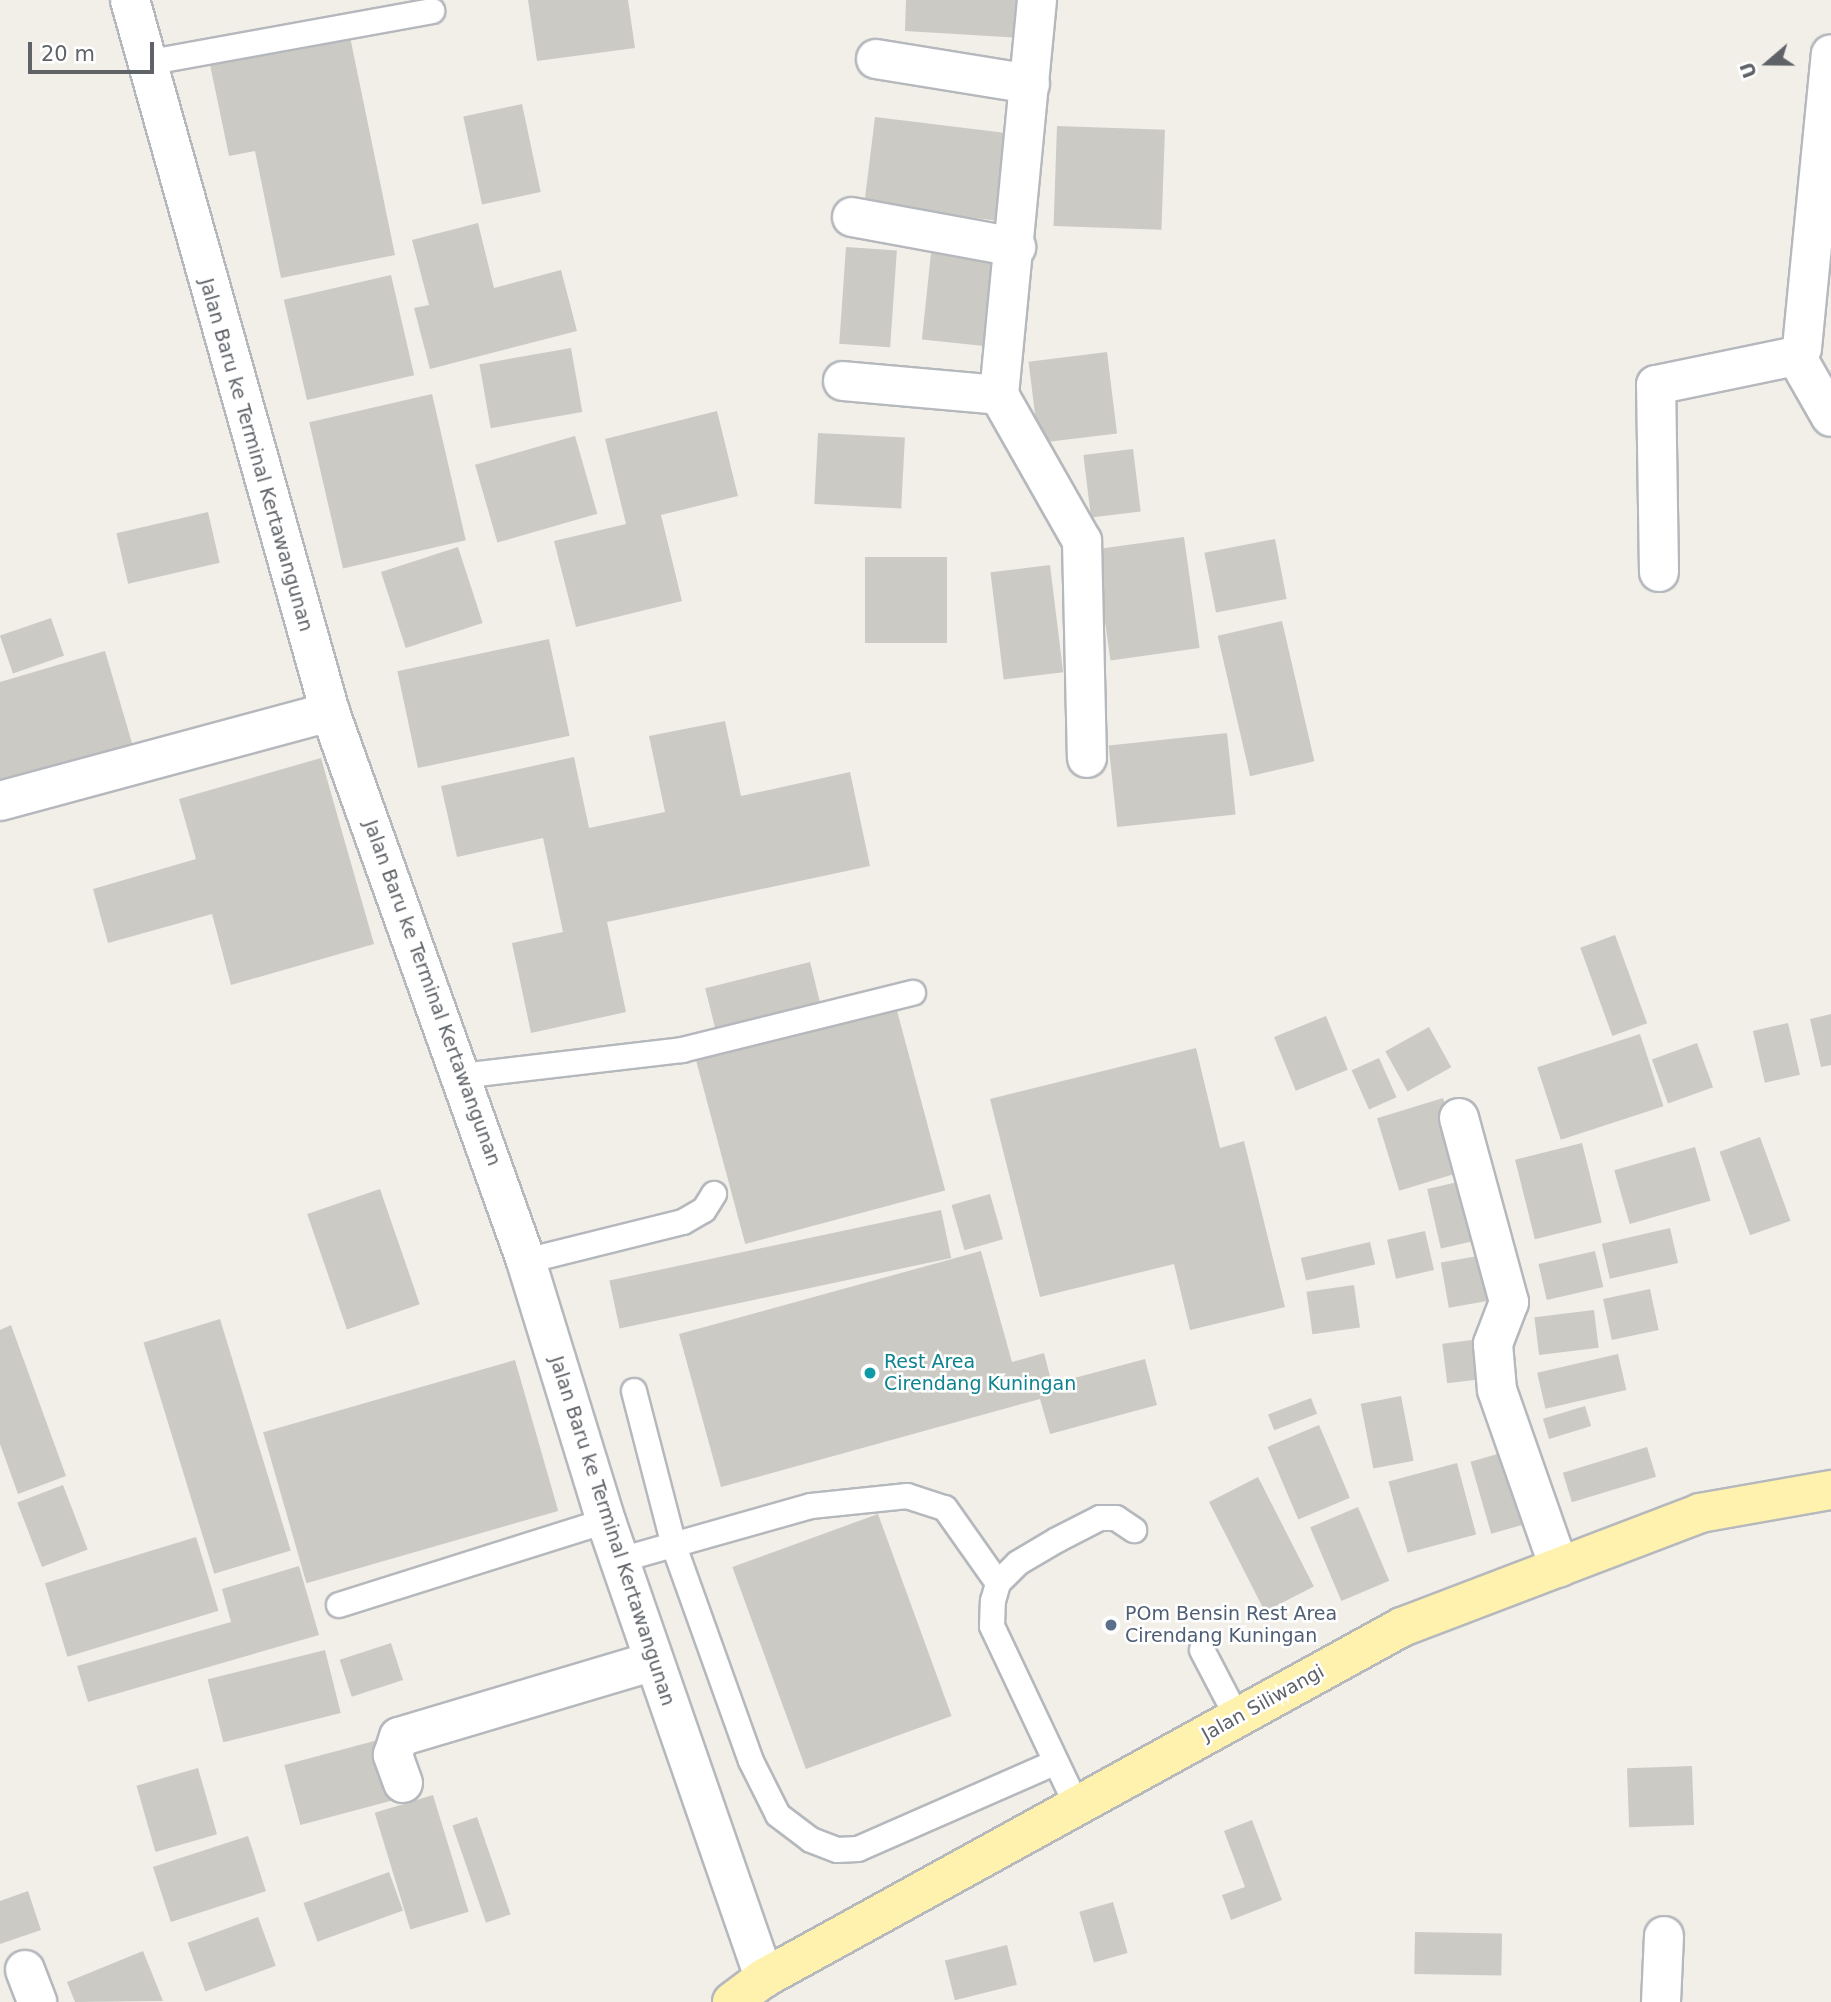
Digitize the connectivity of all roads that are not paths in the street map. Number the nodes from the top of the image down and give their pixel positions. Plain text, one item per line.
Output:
1 (130, 0) edge
2 (1037, 0) edge
3 (432, 10) dead end
4 (1831, 54) edge
5 (876, 59) dead end
6 (146, 63) junction
7 (1030, 84) junction
8 (1824, 157) edge
9 (852, 217) dead end
10 (1016, 247) junction
11 (1819, 299) edge
12 (1796, 356) junction
13 (843, 381) dead end
14 (999, 396) junction
15 (1831, 417) edge
16 (1659, 572) dead end
17 (330, 712) junction
18 (1087, 758) dead end
19 (0, 801) edge
20 (913, 993) dead end
21 (461, 1076) junction
22 (1459, 1118) dead end
23 (714, 1194) dead end
24 (526, 1261) junction
25 (634, 1391) dead end
26 (1831, 1490) edge
27 (606, 1521) junction
28 (1134, 1530) dead end
29 (674, 1546) junction
30 (620, 1560) junction
31 (1559, 1567) junction
32 (998, 1583) junction
33 (339, 1605) dead end
34 (1202, 1650) dead end
35 (654, 1661) junction
36 (1237, 1717) junction
37 (1056, 1762) junction
38 (403, 1783) dead end
39 (1077, 1806) junction
40 (1664, 1936) dead end
41 (764, 1978) junction
42 (732, 2002) edge
43 (1661, 2002) edge

1 - 6 street, Jalan Baru ke Terminal Kertawangunan
2 - 7 street
3 - 6 lane
4 - 8 street
5 - 7 street
6 - 17 street, Jalan Baru ke Terminal Kertawangunan
7 - 10 street
8 - 11 street
9 - 10 street
10 - 14 street
11 - 12 street
12 - 15 street
12 - 16 street
13 - 14 street
14 - 18 street
17 - 19 street
17 - 21 street, Jalan Baru ke Terminal Kertawangunan
20 - 21 lane
21 - 24 street, Jalan Baru ke Terminal Kertawangunan
22 - 31 street
23 - 24 lane
24 - 27 street, Jalan Baru ke Terminal Kertawangunan
25 - 29 lane
26 - 31 main road, Jalan Siliwangi
27 - 30 street, Jalan Baru ke Terminal Kertawangunan
27 - 33 lane
28 - 32 lane
29 - 30 lane
29 - 32 lane
29 - 37 lane
30 - 35 street, Jalan Baru ke Terminal Kertawangunan
31 - 36 main road, Jalan Siliwangi
32 - 37 lane
34 - 36 lane
35 - 38 street
35 - 41 street, Jalan Baru ke Terminal Kertawangunan
36 - 39 main road, Jalan Siliwangi
37 - 39 lane
39 - 41 main road, Jalan Siliwangi
40 - 43 street
41 - 42 main road, Jalan Siliwangi

